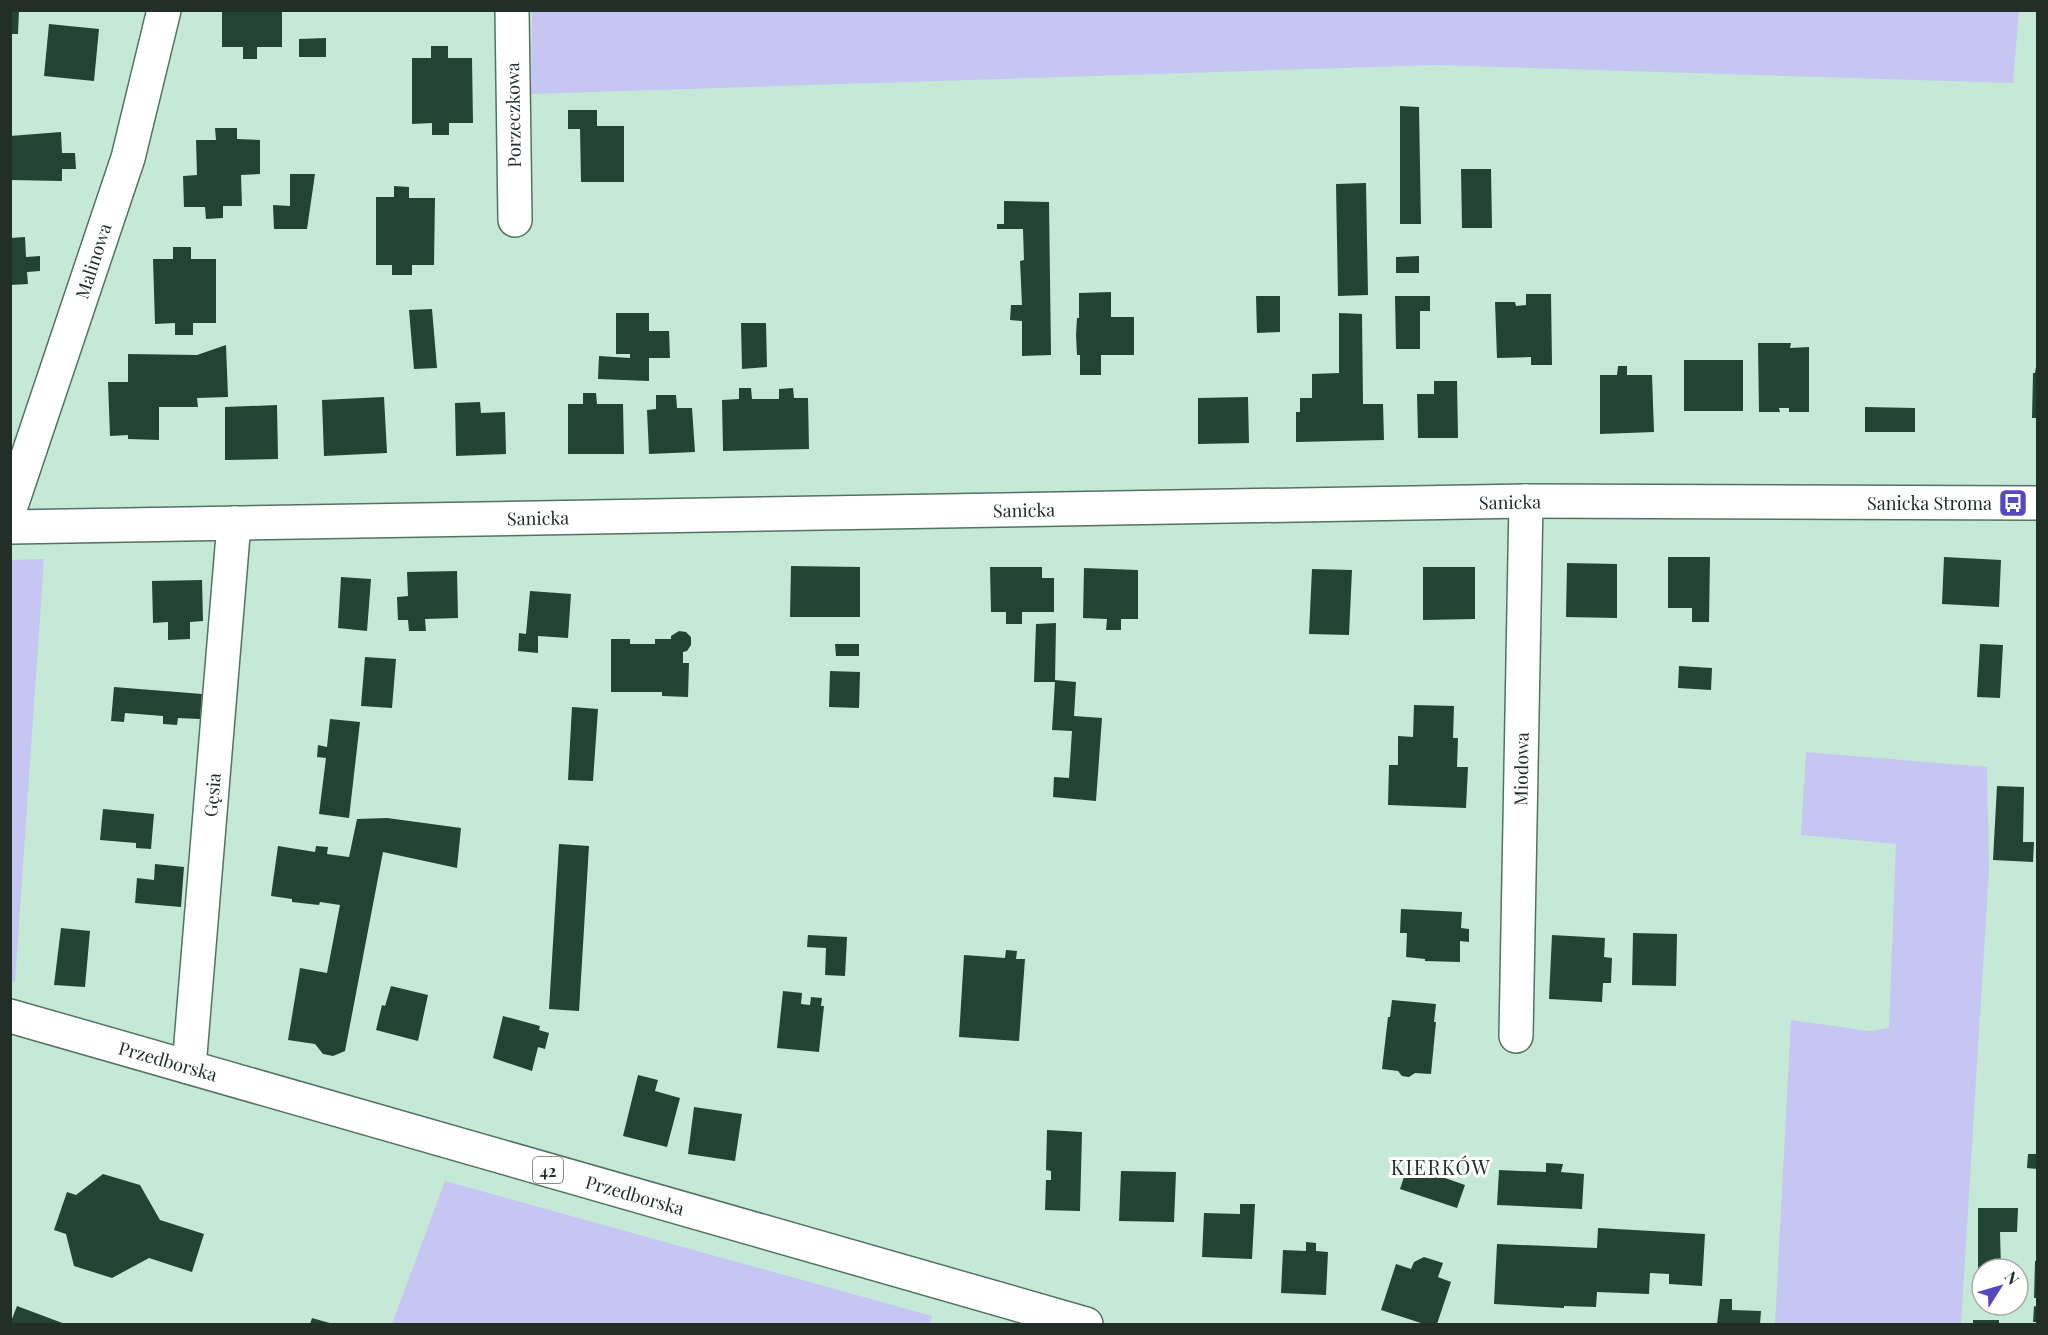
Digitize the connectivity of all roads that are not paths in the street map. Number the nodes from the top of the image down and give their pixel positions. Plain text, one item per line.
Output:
1 (164, 10) edge
2 (512, 10) edge
3 (515, 220) dead end
4 (1526, 501) junction
5 (2037, 503) edge
6 (10, 509) edge
7 (234, 523) junction
8 (10, 527) edge
9 (12, 1023) edge
10 (1516, 1036) dead end
11 (189, 1067) junction
12 (1086, 1324) edge

1 - 6 street, Malinowa
2 - 3 street, Porzeczkowa
4 - 5 street, Sanicka
4 - 7 street, Sanicka
4 - 10 street, Miodowa
7 - 8 street, Sanicka
7 - 11 street, Gęsia
9 - 11 street, Przedborska / 42
11 - 12 street, Przedborska / 42

